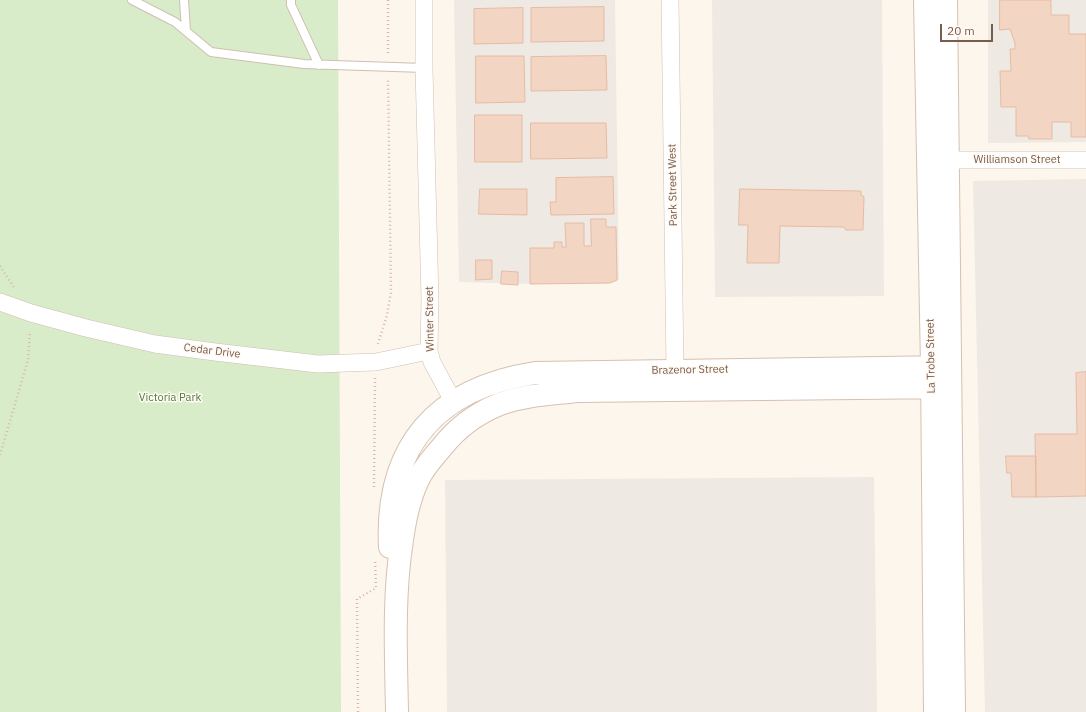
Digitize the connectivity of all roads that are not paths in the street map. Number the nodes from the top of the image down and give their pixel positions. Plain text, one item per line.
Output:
1 (132, 0) edge
2 (184, 0) edge
3 (291, 0) edge
4 (424, 0) edge
5 (670, 0) edge
6 (926, 0) edge
7 (946, 0) edge
8 (186, 31) junction
9 (319, 65) junction
10 (424, 68) junction
11 (938, 160) junction
12 (1086, 160) edge
13 (0, 302) edge
14 (429, 351) junction
15 (941, 377) junction
16 (676, 380) junction
17 (453, 401) junction
18 (469, 421) junction
19 (396, 637) junction
20 (397, 712) edge
21 (935, 712) edge
22 (954, 712) edge

1 - 8 lane
2 - 8 lane
3 - 9 lane
4 - 10 street, Winter Street
5 - 16 street, Park Street West
6 - 11 main road, La Trobe Street
7 - 11 main road, La Trobe Street
8 - 9 lane
9 - 10 lane
10 - 14 street, Winter Street
11 - 12 street, Williamson Street
11 - 15 main road, La Trobe Street
13 - 14 street, Cedar Drive
14 - 17 street, Winter Street
15 - 16 main road, Brazenor Street
15 - 21 main road, La Trobe Street
15 - 22 main road, La Trobe Street
16 - 17 main road, Brazenor Street
16 - 18 main road, Brazenor Street
17 - 18 main road
17 - 19 main road
18 - 19 main road
19 - 20 main road

